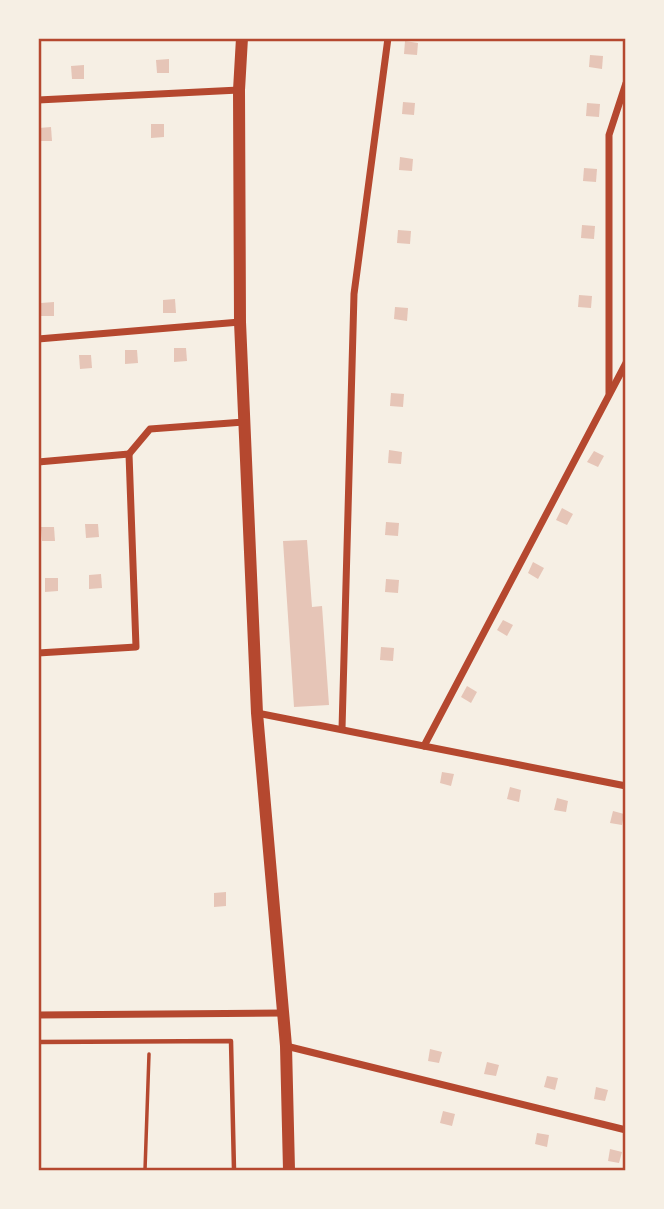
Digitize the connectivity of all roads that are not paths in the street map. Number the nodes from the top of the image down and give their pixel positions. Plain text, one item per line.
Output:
1 (243, 38) edge
2 (388, 38) edge
3 (625, 83) edge
4 (239, 90) junction
5 (38, 100) edge
6 (240, 322) junction
7 (38, 339) edge
8 (625, 363) edge
9 (609, 394) junction
10 (244, 422) junction
11 (129, 454) junction
12 (38, 462) edge
13 (38, 653) edge
14 (257, 713) junction
15 (342, 729) junction
16 (424, 746) junction
17 (625, 786) edge
18 (283, 1013) junction
19 (38, 1016) edge
20 (38, 1042) edge
21 (286, 1046) junction
22 (625, 1130) edge
23 (234, 1171) edge
24 (289, 1171) edge

1 - 4 street
2 - 15 street
3 - 9 street
4 - 5 street
4 - 6 street
6 - 7 street
6 - 10 street
8 - 9 street
9 - 16 street
10 - 11 street
10 - 14 street
11 - 12 street
11 - 13 street
14 - 15 street
14 - 18 street
15 - 16 street
16 - 17 street
18 - 19 street
18 - 21 street
20 - 23 lane
21 - 22 street
21 - 24 street

